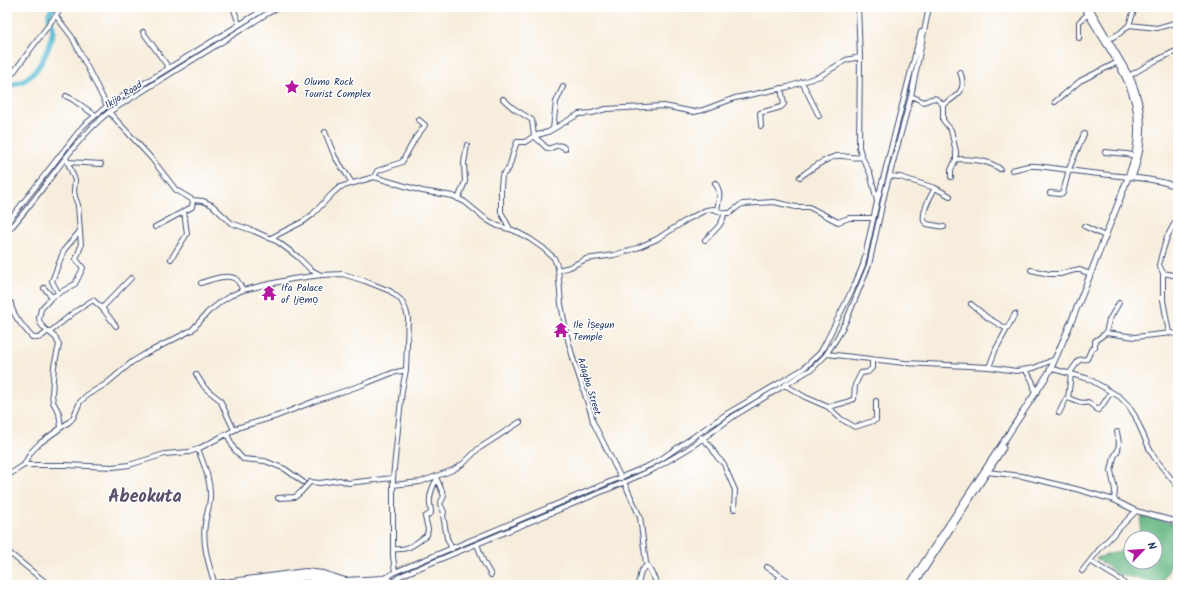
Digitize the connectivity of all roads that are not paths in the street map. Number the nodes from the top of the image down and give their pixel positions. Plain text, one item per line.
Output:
1 (62, 7) edge
2 (234, 7) edge
3 (268, 7) edge
4 (280, 7) edge
5 (858, 7) edge
6 (929, 7) edge
7 (1084, 7) edge
8 (1089, 7) edge
9 (1135, 7) edge
10 (1088, 14) junction
11 (56, 16) junction
12 (1178, 22) edge
13 (239, 24) junction
14 (1129, 25) junction
15 (143, 32) dead end
16 (1079, 38) dead end
17 (1106, 41) junction
18 (1178, 50) edge
19 (860, 57) junction
20 (1119, 62) junction
21 (169, 68) junction
22 (960, 72) dead end
23 (1129, 76) junction
24 (7, 79) edge
25 (802, 82) junction
26 (563, 87) dead end
27 (781, 88) junction
28 (66, 96) dead end
29 (911, 96) junction
30 (504, 99) dead end
31 (1055, 102) dead end
32 (943, 105) junction
33 (107, 106) junction
34 (109, 112) junction
35 (95, 115) junction
36 (819, 116) dead end
37 (419, 120) dead end
38 (761, 126) dead end
39 (553, 130) junction
40 (325, 132) dead end
41 (1084, 134) dead end
42 (534, 136) junction
43 (467, 145) dead end
44 (565, 149) dead end
45 (1105, 152) dead end
46 (1135, 156) junction
47 (862, 157) junction
48 (67, 160) junction
49 (956, 160) junction
50 (101, 164) dead end
51 (1000, 169) dead end
52 (1012, 170) dead end
53 (1069, 170) junction
54 (800, 176) dead end
55 (890, 176) junction
56 (374, 177) junction
57 (951, 177) dead end
58 (1130, 178) junction
59 (714, 183) dead end
60 (352, 184) junction
61 (1178, 187) edge
62 (935, 188) junction
63 (1050, 193) dead end
64 (950, 196) dead end
65 (458, 198) junction
66 (193, 200) junction
67 (877, 202) junction
68 (717, 210) junction
69 (184, 211) junction
70 (724, 213) junction
71 (1178, 217) edge
72 (873, 218) junction
73 (7, 223) edge
74 (1084, 226) dead end
75 (155, 227) dead end
76 (944, 227) dead end
77 (510, 229) junction
78 (80, 231) junction
79 (874, 231) junction
80 (7, 232) edge
81 (1105, 236) junction
82 (271, 238) junction
83 (706, 240) dead end
84 (172, 260) dead end
85 (558, 270) junction
86 (1031, 270) dead end
87 (1163, 273) junction
88 (1090, 274) junction
89 (321, 275) junction
90 (1178, 276) edge
91 (131, 278) dead end
92 (201, 284) dead end
93 (44, 288) dead end
94 (243, 290) junction
95 (58, 293) junction
96 (52, 297) junction
97 (11, 303) dead end
98 (1119, 303) dead end
99 (971, 304) dead end
100 (102, 308) junction
101 (1015, 314) dead end
102 (116, 326) dead end
103 (1007, 329) junction
104 (49, 331) junction
105 (1106, 333) junction
106 (1169, 333) junction
107 (1178, 336) edge
108 (827, 354) junction
109 (872, 359) junction
110 (1055, 359) junction
111 (989, 367) junction
112 (1053, 369) junction
113 (406, 370) junction
114 (1025, 370) junction
115 (196, 374) dead end
116 (1070, 374) junction
117 (785, 385) junction
118 (1111, 392) junction
119 (1033, 397) junction
120 (1068, 398) junction
121 (876, 401) dead end
122 (828, 407) junction
123 (1059, 413) dead end
124 (520, 422) dead end
125 (61, 427) junction
126 (234, 430) junction
127 (1117, 432) dead end
128 (227, 434) junction
129 (698, 434) junction
130 (703, 438) junction
131 (198, 450) junction
132 (24, 465) junction
133 (988, 472) junction
134 (7, 476) edge
135 (393, 478) junction
136 (437, 478) junction
137 (620, 478) junction
138 (302, 482) dead end
139 (624, 482) junction
140 (393, 485) junction
141 (1178, 487) edge
142 (278, 498) dead end
143 (1114, 500) junction
144 (734, 508) dead end
145 (1136, 511) junction
146 (1178, 522) edge
147 (477, 544) junction
148 (452, 548) junction
149 (393, 549) junction
150 (7, 551) edge
151 (1090, 561) junction
152 (647, 565) junction
153 (767, 567) dead end
154 (1082, 571) dead end
155 (395, 572) junction
156 (491, 575) dead end
157 (781, 576) junction
158 (383, 581) edge
159 (49, 585) edge
160 (210, 585) edge
161 (215, 585) edge
162 (251, 585) edge
163 (341, 585) edge
164 (390, 585) edge
165 (638, 585) edge
166 (658, 585) edge
167 (777, 585) edge
168 (794, 585) edge
169 (909, 585) edge
170 (914, 585) edge
171 (1125, 585) edge

1 - 11 street
2 - 13 street
3 - 13 street, Ikija Road
4 - 34 street, Ikija Road
5 - 19 street
6 - 29 street
6 - 67 street
7 - 10 main road
8 - 17 main road
9 - 14 street
10 - 16 street
10 - 17 main road
11 - 24 street
11 - 33 street
12 - 14 street
13 - 21 street, Ikija Road
14 - 17 street
15 - 21 street
17 - 20 main road
18 - 23 street
19 - 25 street
19 - 47 street
20 - 23 main road
20 - 31 street
20 - 46 main road
21 - 33 street, Ikija Road
22 - 32 street
23 - 58 main road
25 - 27 street
25 - 36 street
26 - 39 street
27 - 38 street
27 - 39 street
28 - 35 street
29 - 32 street
29 - 55 street
30 - 42 street
32 - 49 street
33 - 35 street, Ikija Road
34 - 48 street, Ikija Road
34 - 66 street
35 - 73 street, Ikija Road
37 - 56 street
39 - 42 street
40 - 60 street
41 - 53 street
42 - 44 street
42 - 77 street
43 - 65 street
45 - 46 street
46 - 58 main road
47 - 54 street
47 - 67 street
48 - 50 street
48 - 78 street
48 - 80 street, Ikija Road
49 - 51 street
49 - 57 street
52 - 53 street
53 - 58 street
53 - 63 street
55 - 62 street
55 - 79 street
56 - 60 street
56 - 65 street
58 - 61 street
58 - 81 main road
58 - 112 main road
59 - 68 street
60 - 82 street
62 - 64 street
62 - 76 street
65 - 77 street
66 - 69 street
66 - 82 street
67 - 72 street
68 - 70 street
68 - 85 street
69 - 75 street
69 - 84 street
70 - 72 street
70 - 83 street
71 - 87 street
72 - 79 street
74 - 81 street
77 - 85 street
78 - 95 street
78 - 95 street
79 - 108 street
79 - 129 street
81 - 88 main road
82 - 89 street
85 - 137 street, Adagba Street
86 - 88 street
87 - 90 street
87 - 106 street
88 - 110 main road
89 - 94 street
89 - 113 street
91 - 100 street
92 - 94 street
93 - 96 street
94 - 125 street
95 - 96 street
96 - 104 street
97 - 104 street
98 - 105 street
99 - 103 street
100 - 102 street
100 - 104 street
101 - 103 street
103 - 111 street
104 - 125 street
105 - 106 street
105 - 116 street
106 - 107 street
108 - 109 street
108 - 117 street
109 - 111 street
109 - 122 street
110 - 114 street
110 - 119 main road
111 - 114 street
112 - 116 street
112 - 133 main road
113 - 126 street
113 - 135 street
114 - 119 street
115 - 126 street
116 - 118 street
116 - 120 street
117 - 122 street
117 - 130 street
118 - 120 street
118 - 141 street
119 - 169 main road
120 - 123 street
121 - 122 street
124 - 136 street
125 - 132 street
126 - 128 street
127 - 143 street
128 - 131 street
128 - 138 street
129 - 130 street
129 - 137 street
130 - 139 street
130 - 144 street
131 - 132 street
131 - 161 street
132 - 134 street
133 - 143 street
133 - 170 main road
135 - 140 street
135 - 142 street
136 - 140 street
136 - 148 street
136 - 149 street
137 - 148 street
139 - 147 street
139 - 152 street
140 - 149 street
143 - 145 street
145 - 146 street
145 - 151 street
147 - 156 street
147 - 164 street
148 - 155 street
149 - 155 street
150 - 159 street
151 - 154 street
151 - 171 street
152 - 165 street
152 - 166 street
153 - 157 street
155 - 158 street
157 - 167 street
157 - 168 street
158 - 161 highway
158 - 164 highway
160 - 161 highway
162 - 163 highway

